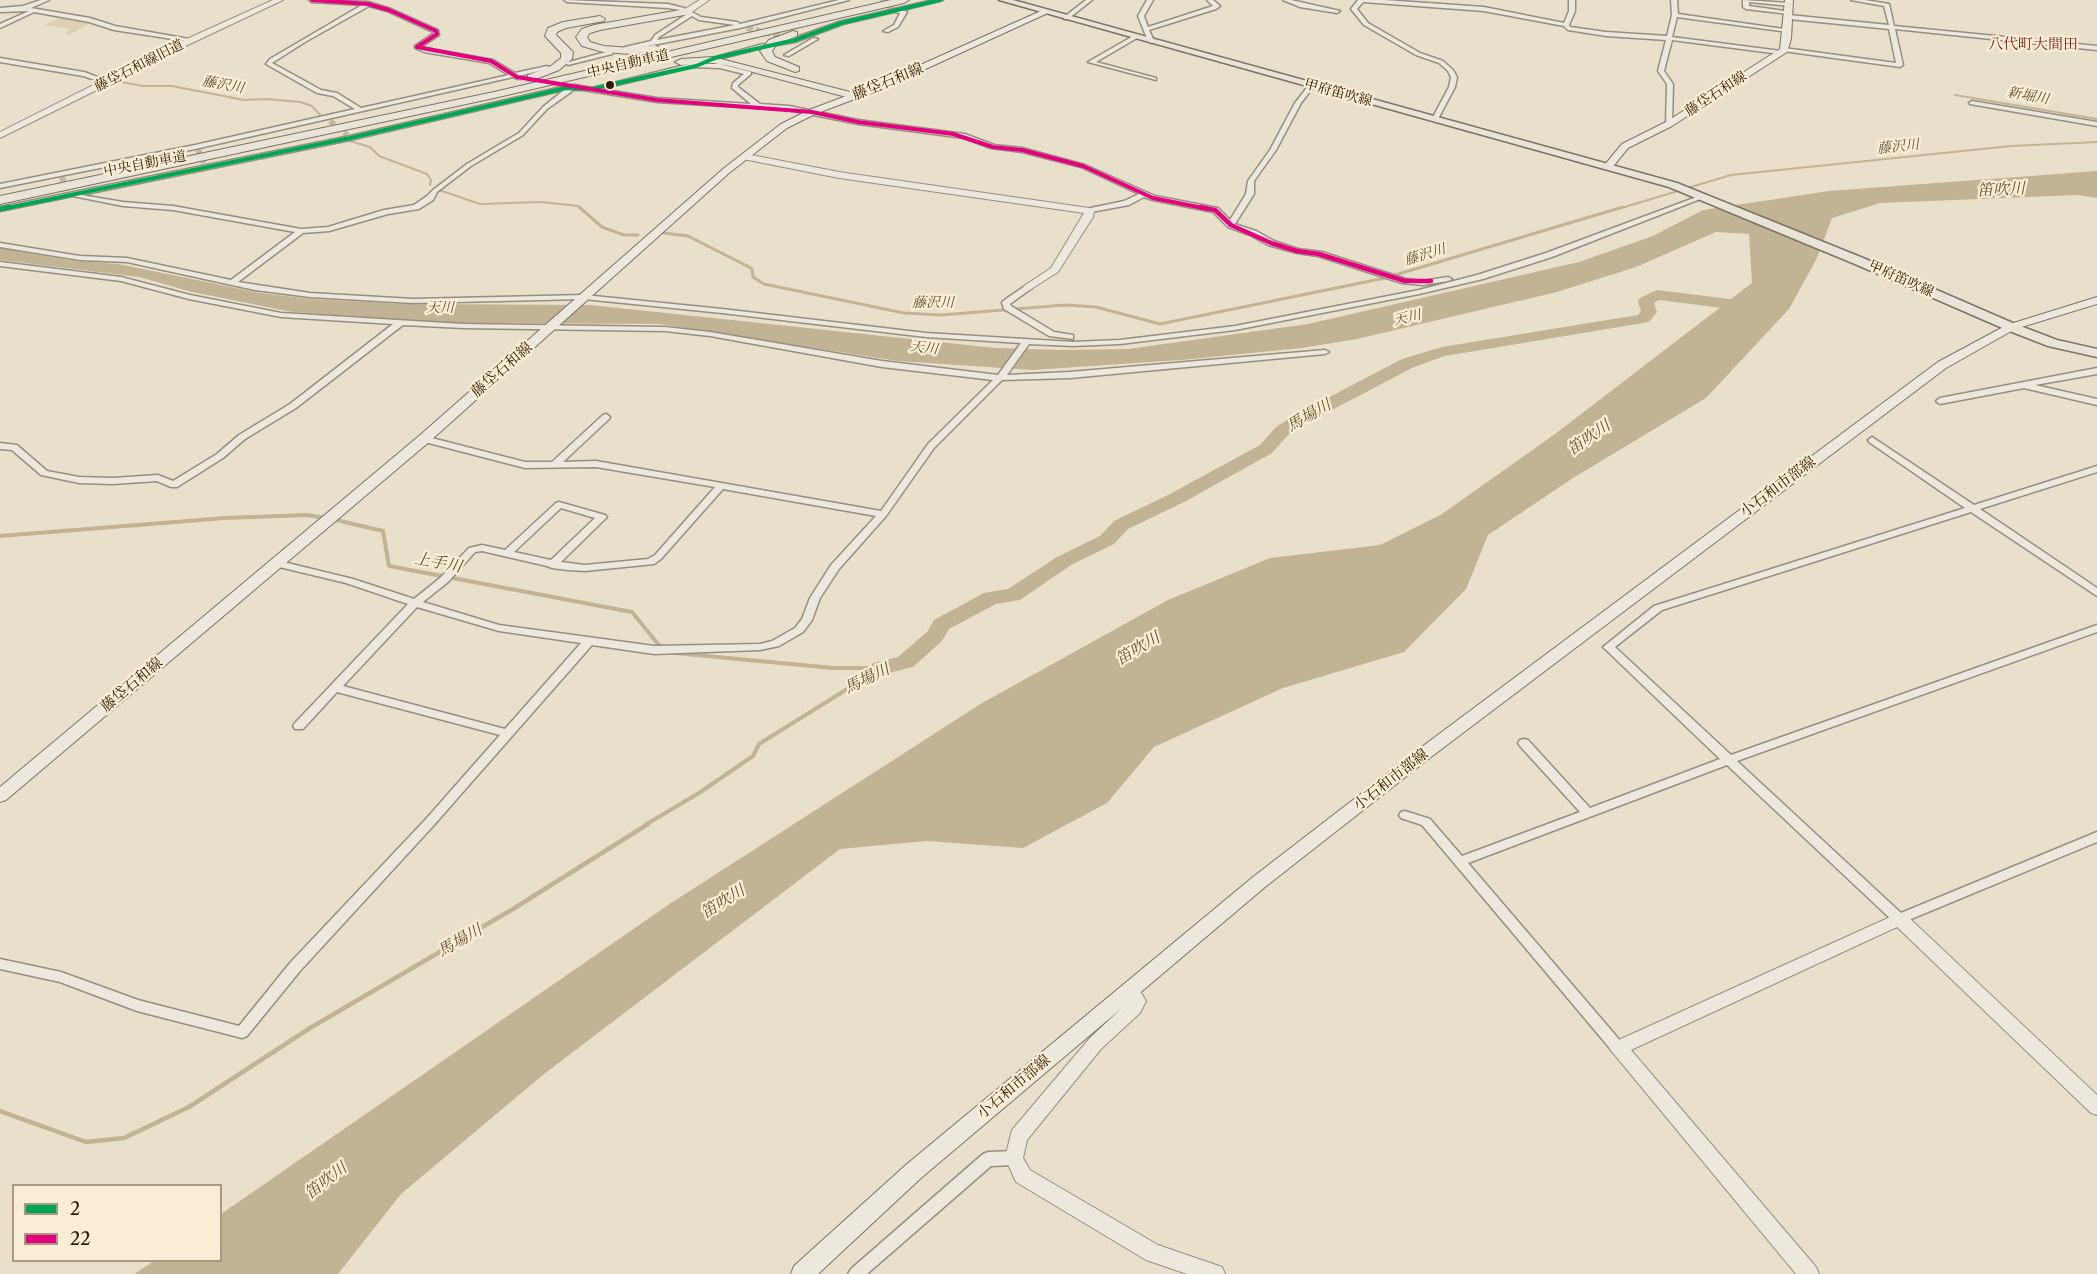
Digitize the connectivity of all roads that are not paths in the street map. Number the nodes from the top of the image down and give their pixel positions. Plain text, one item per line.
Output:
1 (46, 0) edge
2 (279, 0) edge
3 (312, 0) edge
4 (567, 0) edge
5 (705, 0) edge
6 (846, 0) edge
7 (904, 0) edge
8 (914, 0) edge
9 (940, 0) edge
10 (1003, 0) edge
11 (1089, 0) edge
12 (1150, 0) edge
13 (1210, 0) edge
14 (1286, 0) edge
15 (1361, 0) edge
16 (1572, 0) edge
17 (1674, 0) edge
18 (1854, 0) edge
19 (368, 4) junction
20 (890, 5) edge
21 (24, 8) junction
22 (1789, 8) edge
23 (0, 10) edge
24 (33, 11) junction
25 (1337, 11) dead end
26 (1046, 12) junction
27 (688, 13) junction
28 (1675, 15) junction
29 (1066, 18) junction
30 (1566, 25) junction
31 (0, 26) edge
32 (744, 27) junction
33 (1892, 27) junction
34 (1146, 29) junction
35 (1788, 30) junction
36 (886, 31) dead end
37 (822, 35) dead end
38 (1134, 37) junction
39 (1668, 38) junction
40 (793, 39) junction
41 (192, 40) junction
42 (653, 41) junction
43 (1151, 41) junction
44 (777, 43) tunnel mouth
45 (762, 46) dead end
46 (799, 47) junction
47 (627, 48) dead end
48 (2097, 48) edge
49 (1782, 51) junction
50 (610, 53) dead end
51 (787, 55) dead end
52 (715, 58) dead end
53 (0, 60) edge
54 (568, 63) dead end
55 (547, 68) dead end
56 (516, 77) junction
57 (1154, 79) dead end
58 (108, 82) junction
59 (1311, 86) junction
60 (575, 87) tunnel mouth
61 (566, 88) junction
62 (591, 89) junction
63 (854, 96) junction
64 (1972, 103) dead end
65 (758, 106) junction
66 (360, 110) junction
67 (812, 111) junction
68 (387, 114) junction
69 (1435, 119) junction
70 (1669, 124) junction
71 (2097, 124) edge
72 (350, 133) junction
73 (0, 135) edge
74 (746, 157) junction
75 (1608, 167) junction
76 (0, 186) edge
77 (0, 193) edge
78 (67, 193) junction
79 (1144, 194) junction
80 (1702, 196) junction
81 (0, 200) edge
82 (0, 209) edge
83 (1089, 211) junction
84 (1231, 225) junction
85 (301, 231) junction
86 (0, 245) edge
87 (0, 264) edge
88 (1498, 272) junction
89 (232, 283) junction
90 (1028, 288) joint
91 (583, 299) junction
92 (2097, 300) edge
93 (400, 323) junction
94 (2005, 325) junction
95 (551, 326) junction
96 (1100, 342) junction
97 (1025, 344) junction
98 (1325, 352) dead end
99 (2097, 353) edge
100 (2097, 371) edge
101 (1002, 376) junction
102 (2024, 385) junction
103 (1940, 401) dead end
104 (2097, 402) edge
105 (606, 417) dead end
106 (423, 439) junction
107 (1872, 440) dead end
108 (0, 446) edge
109 (555, 464) junction
110 (2097, 469) edge
111 (722, 485) junction
112 (1973, 508) junction
113 (883, 514) junction
114 (506, 554) junction
115 (275, 563) junction
116 (552, 565) junction
117 (2097, 593) edge
118 (415, 603) junction
119 (2097, 628) edge
120 (589, 641) junction
121 (335, 688) junction
122 (299, 726) dead end
123 (506, 733) junction
124 (1524, 743) dead end
125 (1729, 760) junction
126 (0, 796) edge
127 (1588, 813) junction
128 (1405, 815) dead end
129 (2097, 837) edge
130 (1459, 862) junction
131 (1899, 919) junction
132 (0, 964) edge
133 (1130, 989) junction
134 (1617, 1048) junction
135 (2097, 1107) edge
136 (1014, 1158) junction
137 (802, 1274) edge
138 (856, 1274) edge
139 (1215, 1274) edge
140 (1809, 1274) edge

1 - 21 street
2 - 41 street, 藤垈石和線旧道
3 - 19 street
4 - 27 street
5 - 27 street
6 - 32 street
7 - 72 highway, 中央自動車道
8 - 63 highway
9 - 20 street
10 - 26 main road, 甲府笛吹線
11 - 29 street
12 - 34 street
13 - 34 street
14 - 25 street
15 - 30 street
15 - 69 street
16 - 30 street
17 - 28 street
18 - 33 street
19 - 56 street
19 - 66 street
20 - 27 highway
20 - 36 street
20 - 40 street
20 - 68 highway, 中央自動車道
21 - 23 street
21 - 24 street
22 - 22 street
22 - 33 street
22 - 35 main road
24 - 31 street
24 - 41 street
26 - 29 main road, 甲府笛吹線
26 - 63 main road, 藤垈石和線
27 - 32 street
27 - 42 street
27 - 68 highway
28 - 35 street
28 - 39 street
29 - 38 main road, 甲府笛吹線
30 - 39 street
32 - 42 street
33 - 48 street
33 - 49 street
34 - 43 street
35 - 49 main road
37 - 46 street
38 - 43 main road, 甲府笛吹線
38 - 57 street
39 - 49 street
39 - 70 street
40 - 44 street
40 - 46 street
41 - 58 street, 藤垈石和線旧道
42 - 47 street
43 - 59 main road, 甲府笛吹線
45 - 52 street
46 - 51 street
49 - 70 main road, 藤垈石和線
50 - 54 street
53 - 58 street
55 - 56 street
56 - 66 street
58 - 73 street, 藤垈石和線旧道
59 - 69 main road, 甲府笛吹線
59 - 84 street
60 - 62 street
61 - 62 street
61 - 72 street
61 - 85 street
62 - 65 street
62 - 65 street
63 - 67 main road, 藤垈石和線
63 - 72 highway
64 - 71 street
65 - 67 street
66 - 76 street
67 - 74 main road, 藤垈石和線
67 - 79 street
68 - 77 highway, 中央自動車道
69 - 75 main road, 甲府笛吹線
70 - 75 main road, 藤垈石和線
72 - 78 street
72 - 81 highway, 中央自動車道
74 - 83 street
74 - 91 main road, 藤垈石和線
75 - 80 main road, 甲府笛吹線
78 - 82 street
78 - 85 street
79 - 83 street
79 - 84 street
80 - 88 street
80 - 94 main road, 甲府笛吹線
83 - 90 street
84 - 88 street
85 - 89 street
86 - 89 street
87 - 93 street
88 - 96 street
89 - 91 street
90 - 96 street
91 - 95 main road, 藤垈石和線
91 - 97 street
92 - 94 main road, 小石和市部線
93 - 95 street
93 - 108 street
94 - 99 main road, 甲府笛吹線
94 - 133 main road, 小石和市部線
95 - 101 street
95 - 106 main road, 藤垈石和線
96 - 97 street
97 - 101 street
98 - 101 street
100 - 102 street
101 - 113 street
102 - 103 street
102 - 104 street
105 - 109 street
106 - 109 street
106 - 115 main road, 藤垈石和線
107 - 112 street
109 - 111 street
110 - 112 street
111 - 113 street
111 - 116 street
112 - 117 street
112 - 125 street
113 - 120 street
114 - 116 street
114 - 116 street
114 - 118 street
115 - 118 street
115 - 126 main road, 藤垈石和線
118 - 120 street
118 - 121 street
119 - 125 street
120 - 123 street
121 - 122 street
121 - 123 street
123 - 132 street
124 - 127 street
125 - 127 street
125 - 131 street
127 - 130 street
128 - 130 street
129 - 131 street
130 - 134 street
131 - 134 street
131 - 135 street
133 - 136 street
133 - 137 main road, 小石和市部線
134 - 140 street
136 - 138 street
136 - 139 street

